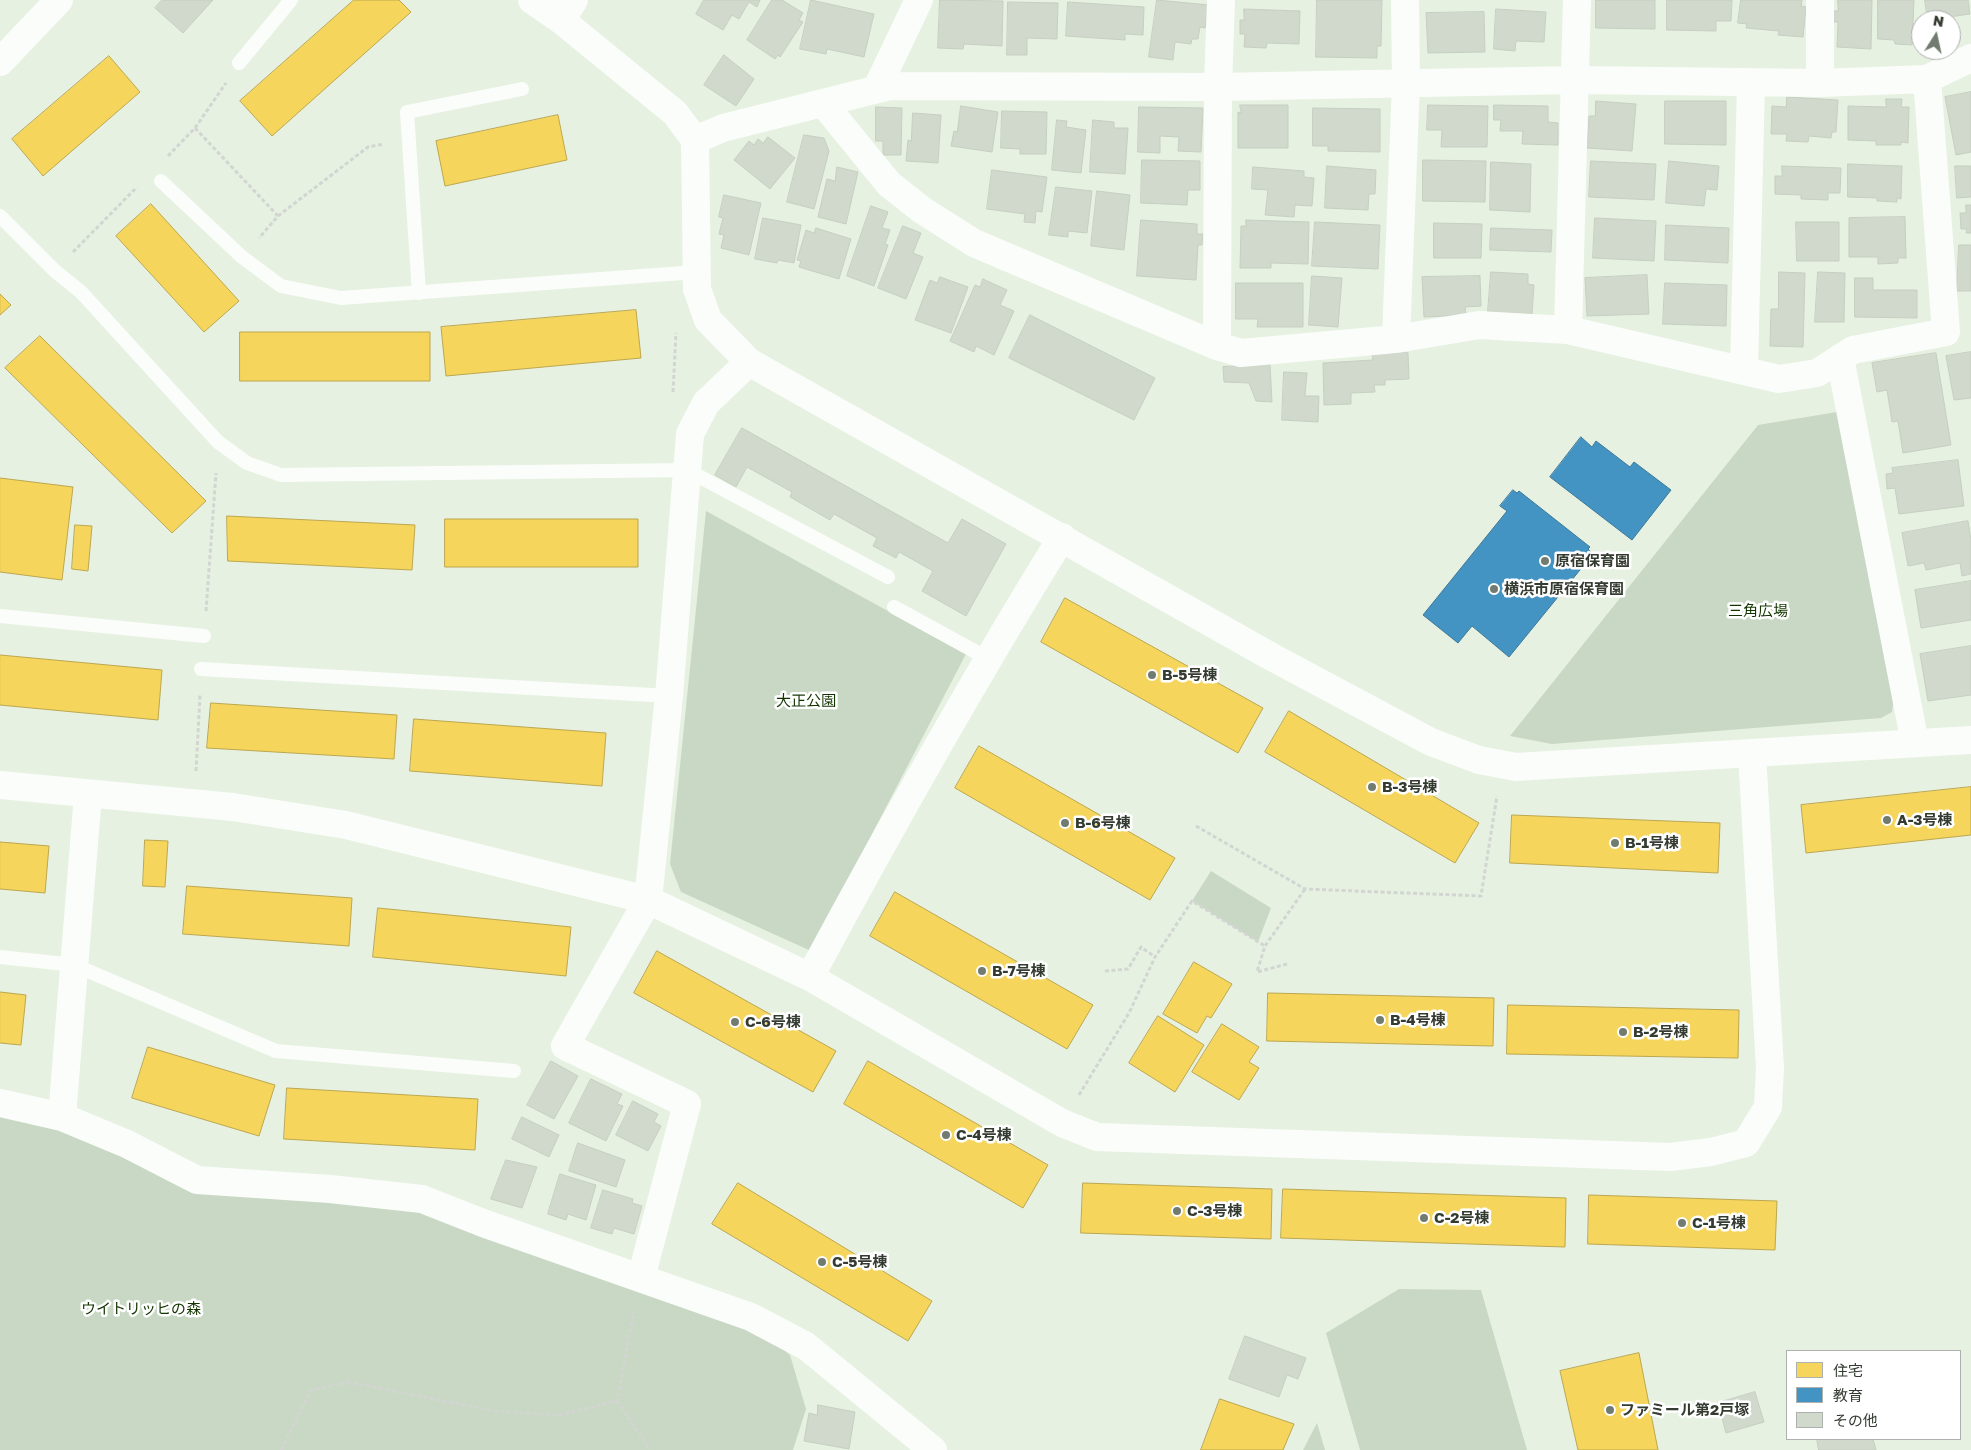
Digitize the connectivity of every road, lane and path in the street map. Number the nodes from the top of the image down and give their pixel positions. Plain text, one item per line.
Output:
1 (59, 0) edge
2 (291, 0) edge
3 (532, 0) edge
4 (919, 0) edge
5 (1221, 0) edge
6 (1405, 0) edge
7 (1577, 0) edge
8 (1820, 0) edge
9 (568, 10) edge
10 (1971, 58) edge
11 (0, 62) edge
12 (239, 63) dead end
13 (1927, 79) junction
14 (1576, 80) junction
15 (1406, 83) junction
16 (1820, 83) junction
17 (1751, 84) junction
18 (1218, 87) junction
19 (877, 88) junction
20 (522, 89) dead end
21 (823, 103) junction
22 (195, 128) dead end
23 (408, 140) junction
24 (695, 140) junction
25 (161, 181) dead end
26 (0, 216) edge
27 (278, 216) junction
28 (242, 257) junction
29 (697, 272) junction
30 (419, 293) junction
31 (676, 325) dead end
32 (1568, 330) junction
33 (1396, 339) junction
34 (1217, 346) junction
35 (1840, 358) junction
36 (749, 362) junction
37 (1744, 370) junction
38 (673, 394) dead end
39 (687, 470) junction
40 (1062, 537) junction
41 (888, 577) dead end
42 (894, 607) dead end
43 (0, 616) edge
44 (204, 636) dead end
45 (987, 658) junction
46 (202, 669) dead end
47 (669, 696) junction
48 (1971, 740) edge
49 (1915, 743) junction
50 (1752, 753) junction
51 (1502, 764) junction
52 (0, 785) edge
53 (88, 794) junction
54 (1196, 826) dead end
55 (1305, 889) junction
56 (648, 900) junction
57 (1264, 946) junction
58 (0, 957) edge
59 (1156, 957) junction
60 (1287, 964) dead end
61 (74, 965) junction
62 (1105, 971) dead end
63 (810, 978) junction
64 (514, 1071) dead end
65 (0, 1102) edge
66 (62, 1117) junction
67 (1062, 1123) junction
68 (641, 1278) junction
69 (617, 1401) junction
70 (281, 1450) edge
71 (650, 1450) edge
72 (933, 1450) edge

1 - 11 street
2 - 12 lane
3 - 9 street
4 - 19 street
5 - 18 street
6 - 15 street
7 - 14 street
8 - 16 street
9 - 24 street
10 - 13 street
13 - 16 street
13 - 35 street
14 - 15 street
14 - 17 street
14 - 32 street
15 - 18 street
15 - 33 street
16 - 17 street
17 - 37 street
18 - 19 street
18 - 34 street
19 - 21 street
20 - 23 lane
21 - 24 street
21 - 34 street
22 - 27 path
23 - 27 path
23 - 30 lane
24 - 29 street
25 - 28 lane
26 - 39 lane
27 - 28 path
28 - 30 lane
29 - 30 lane
29 - 36 street
31 - 38 path
32 - 33 street
32 - 37 street
33 - 34 street
35 - 37 street
35 - 49 street
36 - 39 street
36 - 40 street
39 - 41 lane
39 - 47 street
40 - 45 street
40 - 51 street
42 - 45 lane
43 - 44 lane
45 - 63 street
46 - 47 lane
47 - 56 street
48 - 49 street
49 - 50 street
50 - 51 street
50 - 67 street
51 - 55 path
52 - 53 street
53 - 56 street
53 - 61 street
54 - 55 path
55 - 57 path
56 - 63 street
56 - 68 street
57 - 59 path
57 - 60 path
58 - 61 lane
59 - 62 path
59 - 67 path
61 - 64 lane
61 - 66 street
63 - 67 street
65 - 66 street
66 - 68 street
68 - 69 path
68 - 72 street
69 - 70 path
69 - 71 path

